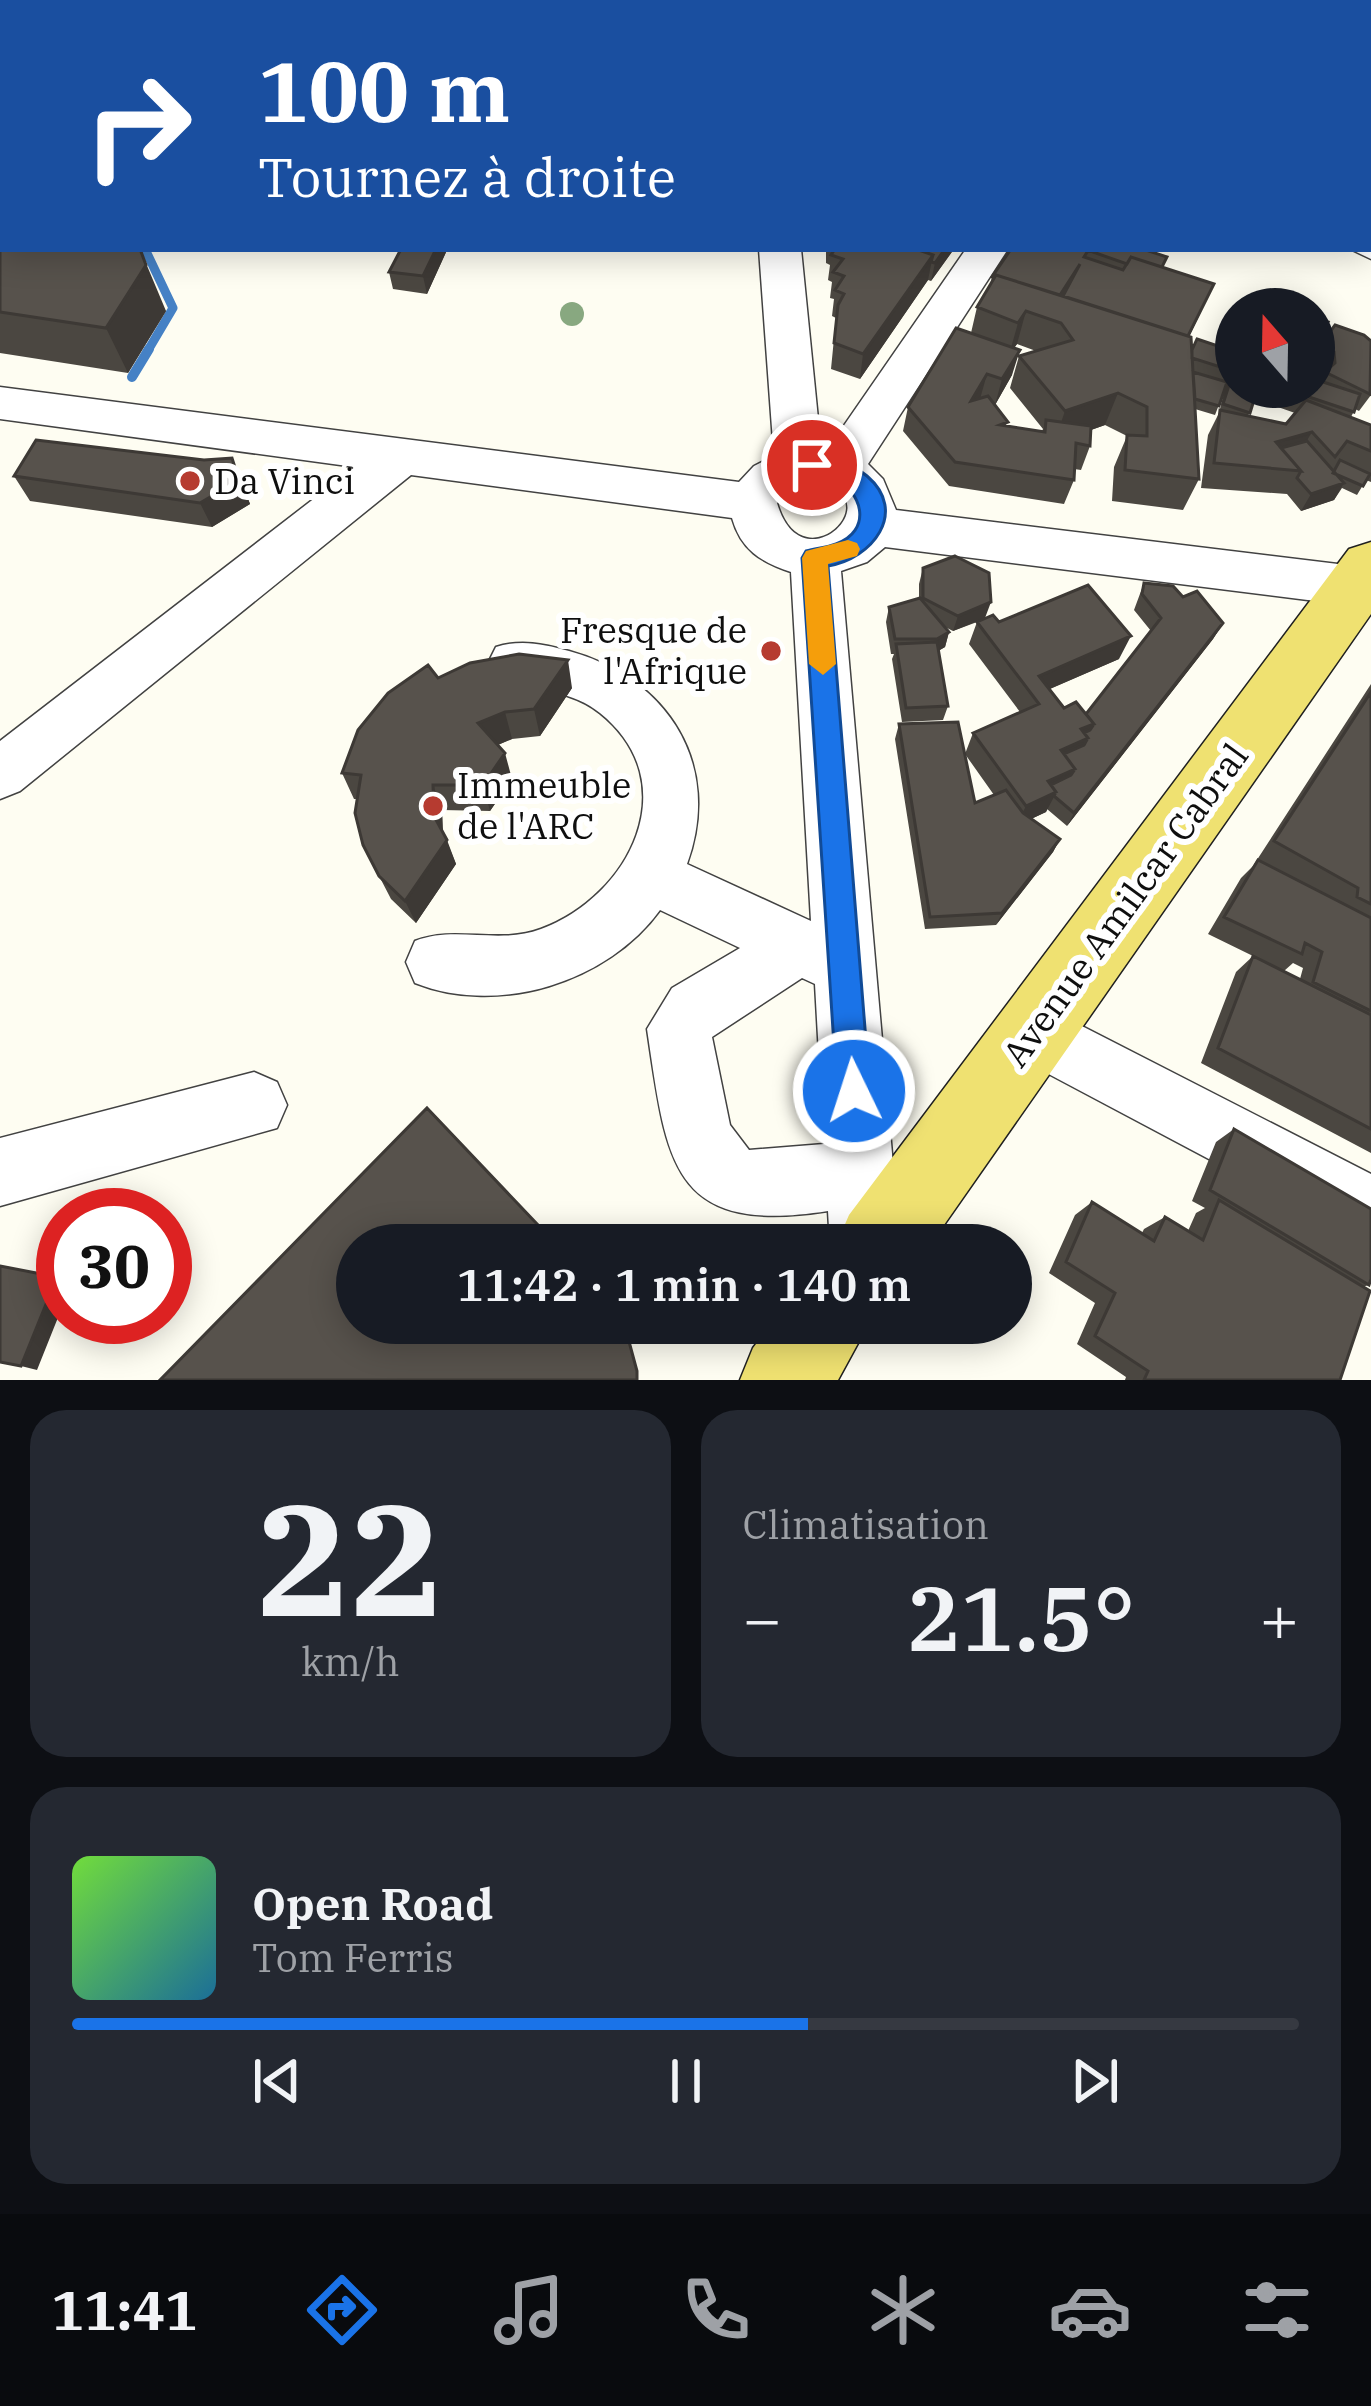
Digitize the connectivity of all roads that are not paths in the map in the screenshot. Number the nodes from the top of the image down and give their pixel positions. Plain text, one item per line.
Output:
1 (781, 252) edge
2 (985, 252) edge
3 (0, 403) edge
4 (402, 456) junction
5 (819, 468) junction
6 (752, 502) junction
7 (872, 526) junction
8 (815, 558) junction
9 (1366, 580) edge
10 (515, 663) edge
11 (0, 774) edge
12 (652, 877) junction
13 (822, 957) junction
14 (437, 962) dead end
15 (1034, 1032) junction
16 (254, 1105) dead end
17 (0, 1172) edge
18 (860, 1173) junction
19 (1371, 1211) edge
20 (864, 1224) edge
21 (895, 1224) edge
22 (810, 1344) edge
23 (785, 1380) edge

1 - 5 street
2 - 5 street
3 - 4 street
4 - 6 street
4 - 11 street
5 - 6 street
5 - 7 street
6 - 8 street
7 - 8 street
7 - 9 street
8 - 13 street
9 - 15 main road, Avenue Amilcar Cabral
10 - 12 street
12 - 13 street
12 - 14 street
13 - 18 street
13 - 18 street
15 - 19 street
15 - 21 main road, Avenue Amilcar Cabral
16 - 17 street
18 - 20 street
22 - 23 main road

